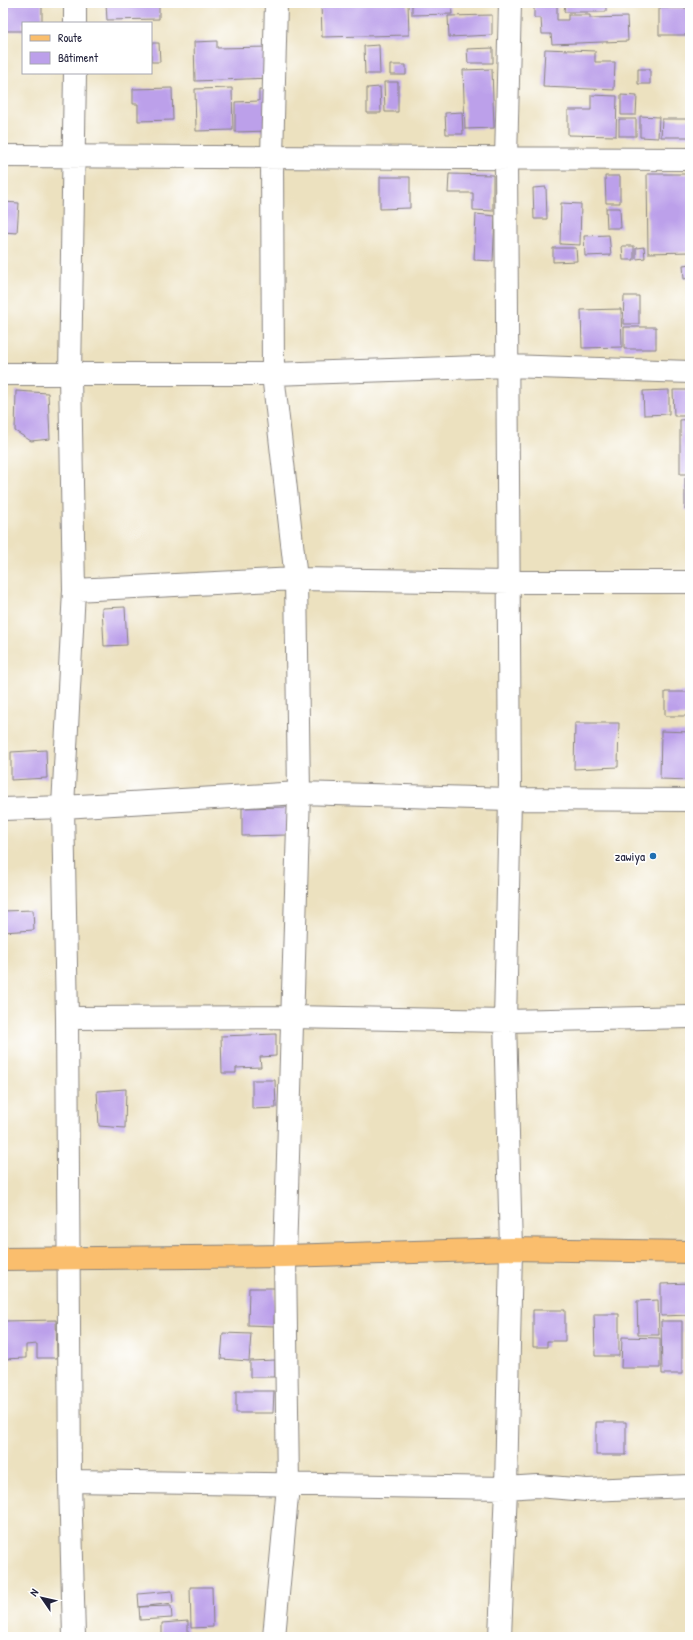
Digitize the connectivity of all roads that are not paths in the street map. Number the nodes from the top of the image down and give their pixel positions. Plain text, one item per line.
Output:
1 (75, 3) edge
2 (276, 3) edge
3 (510, 3) edge
4 (75, 22) edge
5 (75, 74) edge
6 (3, 156) edge
7 (74, 157) junction
8 (272, 157) junction
9 (506, 158) junction
10 (690, 159) edge
11 (508, 366) junction
12 (690, 372) edge
13 (3, 374) edge
14 (273, 374) junction
15 (70, 375) junction
16 (296, 579) junction
17 (510, 582) junction
18 (690, 582) edge
19 (74, 590) junction
20 (299, 793) junction
21 (510, 799) junction
22 (690, 800) edge
23 (63, 807) junction
24 (3, 809) edge
25 (291, 1017) junction
26 (690, 1017) edge
27 (67, 1018) junction
28 (505, 1021) junction
29 (511, 1249) junction
30 (690, 1252) edge
31 (285, 1256) junction
32 (3, 1259) edge
33 (68, 1259) junction
34 (70, 1481) junction
35 (288, 1486) junction
36 (690, 1486) edge
37 (506, 1488) junction
38 (74, 1637) edge
39 (274, 1637) edge
40 (500, 1637) edge

1 - 4 street
2 - 8 street
3 - 9 street
5 - 7 street
6 - 7 street
7 - 8 street
7 - 15 street
8 - 9 street
8 - 14 street
9 - 10 street
9 - 11 street
11 - 12 street
11 - 14 street
11 - 17 street
13 - 15 street
14 - 15 street
14 - 16 street
15 - 19 street
16 - 17 street
16 - 19 street
16 - 20 street
17 - 18 street
17 - 21 street
19 - 23 street
20 - 21 street
20 - 23 street
20 - 25 street
21 - 22 street
21 - 28 street
23 - 24 street
23 - 27 street
25 - 27 street
25 - 28 street
25 - 31 street
26 - 28 street
27 - 33 street
28 - 29 street
29 - 30 main road
29 - 31 main road
29 - 37 street
31 - 33 main road
31 - 35 street
32 - 33 main road
33 - 34 street
34 - 35 street
34 - 38 street
35 - 37 street
35 - 39 street
36 - 37 street
37 - 40 street

